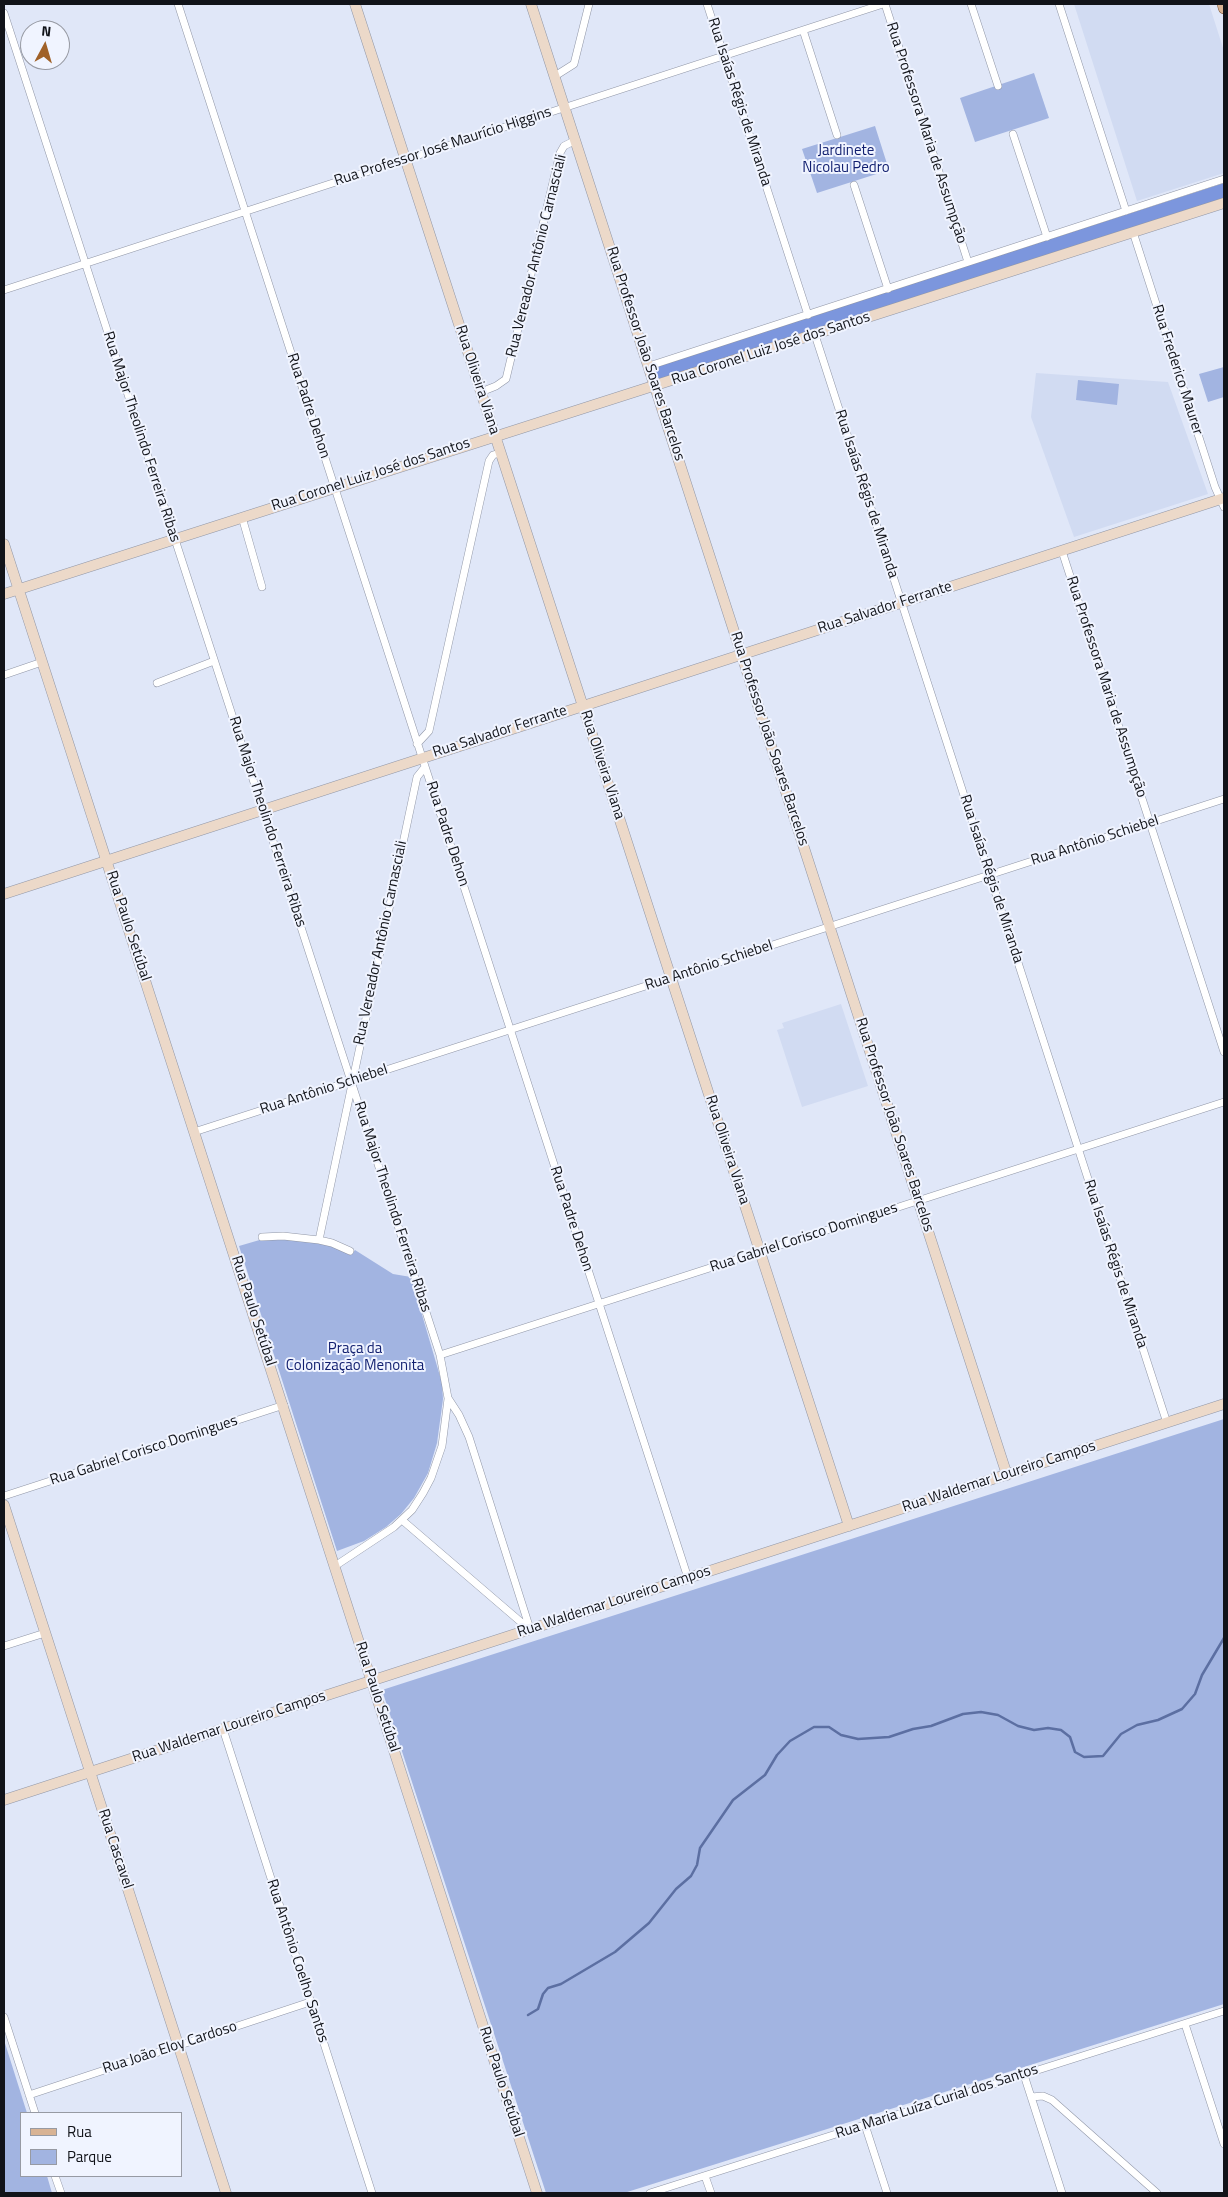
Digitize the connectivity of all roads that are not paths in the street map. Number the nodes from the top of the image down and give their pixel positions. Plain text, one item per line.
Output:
1 (178, 4) edge
2 (355, 4) edge
3 (531, 4) edge
4 (589, 4) edge
5 (708, 4) edge
6 (884, 4) edge
7 (971, 4) edge
8 (1059, 4) edge
9 (1223, 4) edge
10 (1224, 8) edge
11 (4, 13) edge
12 (803, 30) junction
13 (724, 56) junction
14 (555, 76) junction
15 (998, 86) dead end
16 (565, 107) junction
17 (1013, 134) dead end
18 (837, 135) dead end
19 (576, 140) junction
20 (405, 159) junction
21 (1224, 179) edge
22 (854, 185) dead end
23 (1224, 203) edge
24 (245, 211) junction
25 (1126, 211) junction
26 (1133, 232) junction
27 (1047, 237) junction
28 (968, 262) junction
29 (85, 263) junction
30 (888, 289) junction
31 (4, 290) edge
32 (808, 314) junction
33 (815, 335) junction
34 (649, 366) junction
35 (656, 387) junction
36 (481, 392) junction
37 (495, 435) junction
38 (500, 452) junction
39 (334, 487) junction
40 (1223, 501) edge
41 (242, 517) junction
42 (175, 539) junction
43 (4, 544) edge
44 (1062, 550) junction
45 (262, 587) dead end
46 (19, 590) junction
47 (4, 594) edge
48 (901, 602) junction
49 (742, 654) junction
50 (214, 660) junction
51 (42, 662) junction
52 (4, 675) edge
53 (157, 683) dead end
54 (582, 706) junction
55 (418, 744) junction
56 (423, 762) junction
57 (1224, 799) edge
58 (263, 810) junction
59 (1150, 823) junction
60 (107, 860) junction
61 (990, 875) junction
62 (4, 894) edge
63 (830, 927) junction
64 (671, 978) junction
65 (510, 1030) junction
66 (1224, 1052) edge
67 (351, 1081) junction
68 (1224, 1102) edge
69 (194, 1132) junction
70 (1078, 1149) junction
71 (918, 1200) junction
72 (262, 1237) dead end
73 (318, 1240) junction
74 (350, 1251) dead end
75 (760, 1252) junction
76 (599, 1304) junction
77 (440, 1355) junction
78 (448, 1398) junction
79 (1224, 1404) edge
80 (284, 1405) junction
81 (1167, 1423) junction
82 (1007, 1475) junction
83 (4, 1496) edge
84 (4, 1505) edge
85 (402, 1520) junction
86 (849, 1526) junction
87 (335, 1566) junction
88 (688, 1578) junction
89 (530, 1630) junction
90 (45, 1633) junction
91 (4, 1646) edge
92 (372, 1681) junction
93 (223, 1729) junction
94 (90, 1772) junction
95 (4, 1800) edge
96 (310, 2002) junction
97 (1224, 2011) edge
98 (4, 2016) edge
99 (1185, 2024) junction
100 (179, 2045) junction
101 (1024, 2075) junction
102 (29, 2095) junction
103 (1031, 2097) junction
104 (35, 2112) edge
105 (866, 2125) junction
106 (1224, 2144) edge
107 (705, 2176) junction
108 (55, 2177) edge
109 (60, 2193) edge
110 (226, 2193) edge
111 (372, 2193) edge
112 (537, 2193) edge
113 (650, 2193) edge
114 (711, 2193) edge
115 (888, 2193) edge
116 (1062, 2193) edge
117 (1157, 2193) edge

1 - 24 street, Rua Padre Dehon
2 - 20 main road, Rua Oliveira Viana
3 - 14 main road, Rua Professor João Soares Barcelos
4 - 14 street
5 - 13 street, Rua Isaías Régis de Miranda
6 - 12 street, Rua Professor José Maurício Higgins
6 - 28 street, Rua Professora Maria de Assumpção
7 - 15 street
8 - 25 street
9 - 10 main road
11 - 29 street, Rua Major Theolindo Ferreira Ribas
12 - 13 street, Rua Professor José Maurício Higgins
12 - 18 street
13 - 16 street, Rua Professor José Maurício Higgins
13 - 32 street, Rua Isaías Régis de Miranda
14 - 16 main road, Rua Professor João Soares Barcelos
16 - 19 main road, Rua Professor João Soares Barcelos
16 - 20 street, Rua Professor José Maurício Higgins
17 - 27 street
19 - 34 main road, Rua Professor João Soares Barcelos
19 - 36 street, Rua Vereador Antônio Carnasciali
20 - 24 street, Rua Professor José Maurício Higgins
20 - 36 main road, Rua Oliveira Viana
21 - 25 street, Rua Coronel Luiz José dos Santos
22 - 30 street
23 - 26 main road, Rua Coronel Luiz José dos Santos
24 - 29 street, Rua Professor José Maurício Higgins
24 - 39 street, Rua Padre Dehon
25 - 27 street, Rua Coronel Luiz José dos Santos
26 - 33 main road, Rua Coronel Luiz José dos Santos
26 - 40 street, Rua Frederico Maurer
27 - 28 street, Rua Coronel Luiz José dos Santos
28 - 30 street, Rua Coronel Luiz José dos Santos
29 - 31 street, Rua Professor José Maurício Higgins
29 - 42 street, Rua Major Theolindo Ferreira Ribas
30 - 32 street, Rua Coronel Luiz José dos Santos
32 - 34 street, Rua Coronel Luiz José dos Santos
33 - 35 main road, Rua Coronel Luiz José dos Santos
33 - 48 street, Rua Isaías Régis de Miranda
34 - 35 main road, Rua Professor João Soares Barcelos
35 - 37 main road, Rua Coronel Luiz José dos Santos
35 - 49 main road, Rua Professor João Soares Barcelos
36 - 37 main road, Rua Oliveira Viana
37 - 38 main road, Rua Oliveira Viana
37 - 39 main road, Rua Coronel Luiz José dos Santos
38 - 54 main road, Rua Oliveira Viana
38 - 55 street
39 - 41 main road, Rua Coronel Luiz José dos Santos
39 - 55 street, Rua Padre Dehon
40 - 44 main road, Rua Salvador Ferrante
41 - 42 main road, Rua Coronel Luiz José dos Santos
41 - 45 street
42 - 46 main road, Rua Coronel Luiz José dos Santos
42 - 50 street, Rua Major Theolindo Ferreira Ribas
43 - 46 main road, Rua Paulo Setúbal
44 - 48 main road, Rua Salvador Ferrante
44 - 59 street, Rua Professora Maria de Assumpção
46 - 47 main road, Rua Coronel Luiz José dos Santos
46 - 51 main road, Rua Paulo Setúbal
48 - 49 main road, Rua Salvador Ferrante
48 - 61 street, Rua Isaías Régis de Miranda
49 - 54 main road, Rua Salvador Ferrante
49 - 63 main road, Rua Professor João Soares Barcelos
50 - 53 street
50 - 58 street, Rua Major Theolindo Ferreira Ribas
51 - 52 street
51 - 60 main road, Rua Paulo Setúbal
54 - 56 main road, Rua Salvador Ferrante
54 - 64 main road, Rua Oliveira Viana
55 - 56 street, Rua Padre Dehon
56 - 58 main road, Rua Salvador Ferrante
56 - 65 street, Rua Padre Dehon
56 - 67 street, Rua Vereador Antônio Carnasciali
57 - 59 street, Rua Antônio Schiebel
58 - 60 main road, Rua Salvador Ferrante
58 - 67 street, Rua Major Theolindo Ferreira Ribas
59 - 61 street, Rua Antônio Schiebel
59 - 66 street, Rua Professora Maria de Assumpção
60 - 62 main road, Rua Salvador Ferrante
60 - 69 main road, Rua Paulo Setúbal
61 - 63 street, Rua Antônio Schiebel
61 - 70 street, Rua Isaías Régis de Miranda
63 - 64 street, Rua Antônio Schiebel
63 - 71 main road, Rua Professor João Soares Barcelos
64 - 65 street, Rua Antônio Schiebel
64 - 75 main road, Rua Oliveira Viana
65 - 67 street, Rua Antônio Schiebel
65 - 76 street, Rua Padre Dehon
67 - 69 street, Rua Antônio Schiebel
67 - 73 street, Rua Vereador Antônio Carnasciali
67 - 77 street, Rua Major Theolindo Ferreira Ribas
68 - 70 street, Rua Gabriel Corisco Domingues
69 - 80 main road, Rua Paulo Setúbal
70 - 71 street, Rua Gabriel Corisco Domingues
70 - 81 street, Rua Isaías Régis de Miranda
71 - 75 street, Rua Gabriel Corisco Domingues
71 - 82 main road, Rua Professor João Soares Barcelos
72 - 73 street
73 - 74 street
75 - 76 street, Rua Gabriel Corisco Domingues
75 - 86 main road, Rua Oliveira Viana
76 - 77 street, Rua Gabriel Corisco Domingues
76 - 88 street, Rua Padre Dehon
77 - 78 street, Rua Major Theolindo Ferreira Ribas
78 - 85 street
78 - 89 street, Rua Major Theolindo Ferreira Ribas
79 - 81 main road, Rua Waldemar Loureiro Campos
80 - 83 street, Rua Gabriel Corisco Domingues
80 - 87 main road, Rua Paulo Setúbal
81 - 82 main road, Rua Waldemar Loureiro Campos
82 - 86 main road, Rua Waldemar Loureiro Campos
84 - 90 main road, Rua Cascavel
85 - 87 street
85 - 89 street
86 - 88 main road, Rua Waldemar Loureiro Campos
87 - 92 main road, Rua Paulo Setúbal
88 - 89 main road, Rua Waldemar Loureiro Campos
89 - 92 main road, Rua Waldemar Loureiro Campos
90 - 91 street
90 - 94 main road, Rua Cascavel
92 - 93 main road, Rua Waldemar Loureiro Campos
92 - 112 main road, Rua Paulo Setúbal
93 - 94 main road, Rua Waldemar Loureiro Campos
93 - 96 street, Rua Antônio Coelho Santos
94 - 95 main road, Rua Waldemar Loureiro Campos
94 - 100 main road, Rua Cascavel
96 - 100 street, Rua João Eloy Cardoso
96 - 111 street, Rua Antônio Coelho Santos
97 - 99 street, Rua Maria Luíza Curial dos Santos
98 - 102 street
99 - 101 street, Rua Maria Luíza Curial dos Santos
99 - 106 street
100 - 102 street, Rua João Eloy Cardoso
100 - 110 main road, Rua Cascavel
101 - 103 street
101 - 105 street, Rua Maria Luíza Curial dos Santos
102 - 104 street
103 - 116 street
103 - 117 street
105 - 107 street, Rua Maria Luíza Curial dos Santos
105 - 115 street
107 - 113 street, Rua Maria Luíza Curial dos Santos
107 - 114 street
108 - 109 street

